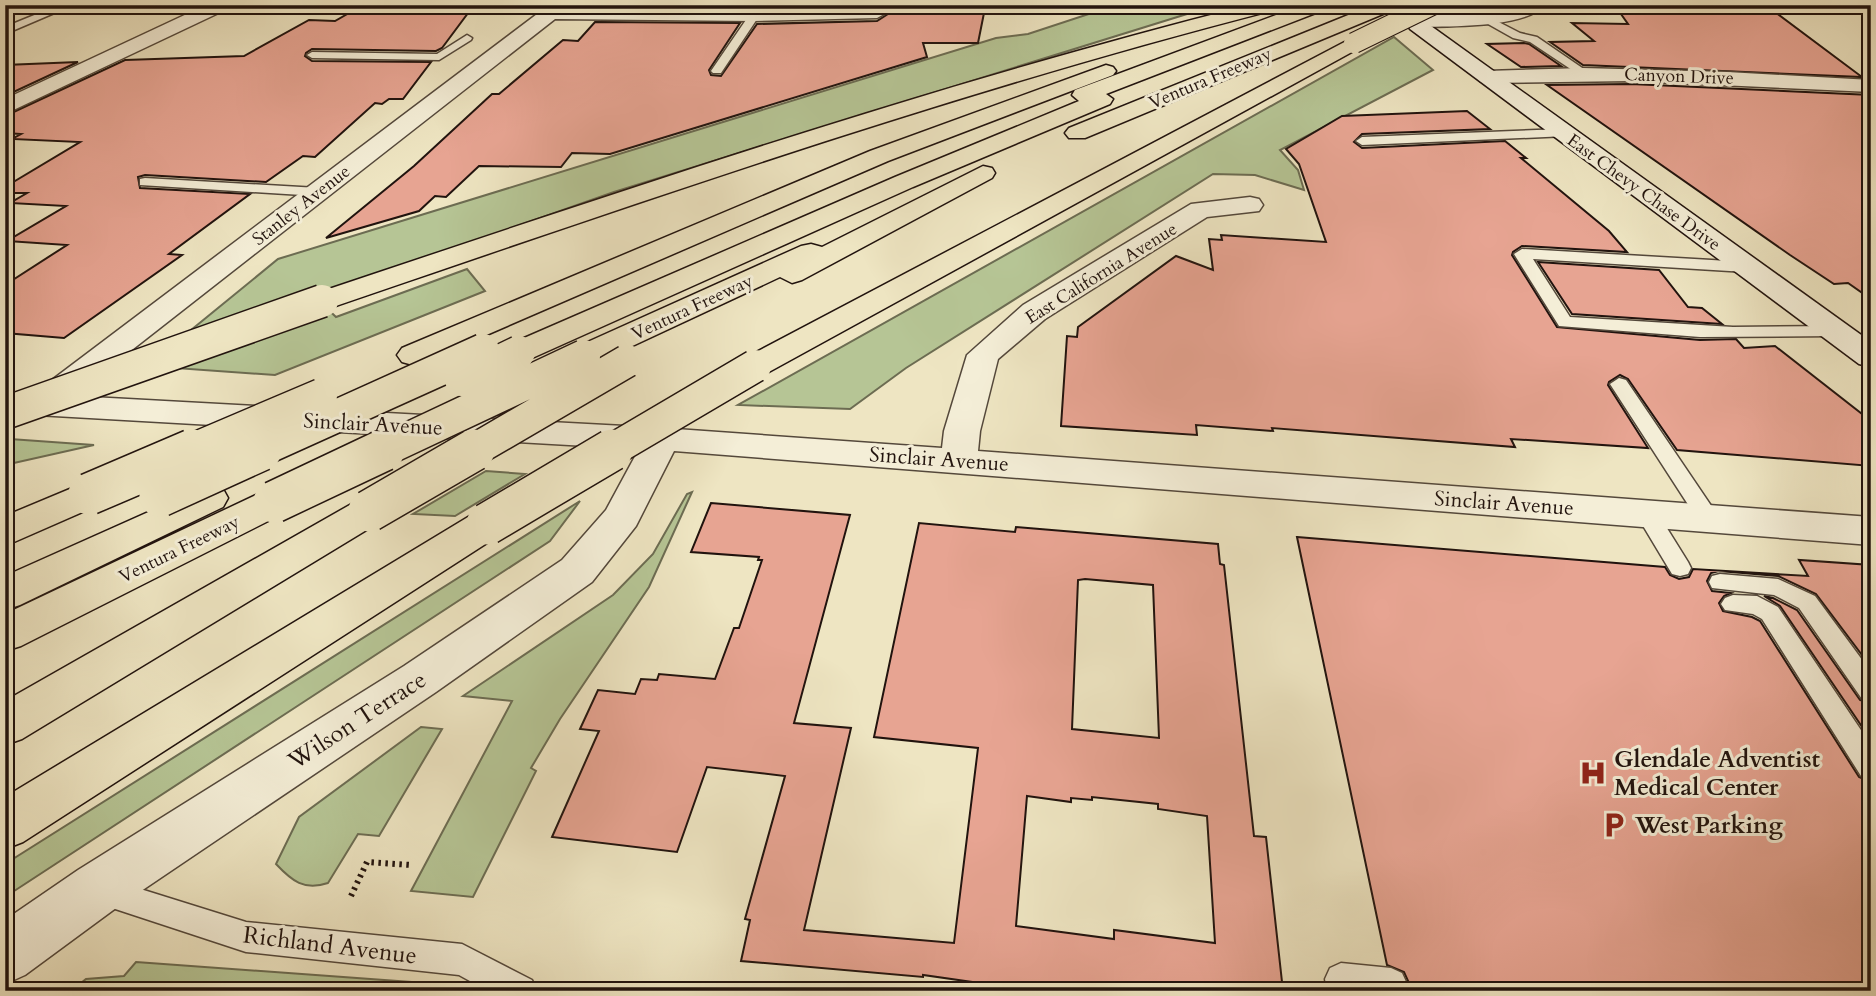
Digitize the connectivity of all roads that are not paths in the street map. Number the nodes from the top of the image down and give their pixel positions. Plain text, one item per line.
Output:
1 (68, 5) edge
2 (219, 5) edge
3 (1272, 5) edge
4 (1282, 5) edge
5 (1346, 5) edge
6 (1389, 5) edge
7 (1536, 5) edge
8 (556, 9) edge
9 (877, 13) dead end
10 (754, 16) junction
11 (1420, 17) edge
12 (1485, 18) junction
13 (1328, 20) edge
14 (5, 31) edge
15 (467, 38) dead end
16 (312, 55) dead end
17 (717, 71) dead end
18 (1585, 74) junction
19 (1487, 77) junction
20 (1871, 86) edge
21 (5, 107) edge
22 (1563, 133) junction
23 (1057, 141) dead end
24 (1362, 141) dead end
25 (145, 182) dead end
26 (318, 192) junction
27 (1250, 205) dead end
28 (1746, 267) junction
29 (1835, 331) junction
30 (1871, 357) edge
31 (1619, 384) dead end
32 (5, 403) edge
33 (40, 405) junction
34 (5, 413) edge
35 (662, 439) junction
36 (959, 460) junction
37 (89, 494) junction
38 (1647, 514) junction
39 (1707, 519) junction
40 (5, 525) edge
41 (1871, 531) edge
42 (5, 532) edge
43 (5, 567) edge
44 (1680, 568) dead end
45 (1720, 582) dead end
46 (5, 594) edge
47 (1734, 604) dead end
48 (5, 634) edge
49 (1871, 692) edge
50 (5, 725) edge
51 (1871, 768) edge
52 (5, 825) edge
53 (97, 889) junction
54 (5, 955) edge
55 (1391, 985) dead end
56 (521, 991) edge
57 (1343, 991) edge

1 - 14 lane
2 - 21 street
3 - 34 highway, bridge
4 - 37 highway, Ventura Freeway, bridge
5 - 13 highway
6 - 13 highway, Ventura Freeway
7 - 12 street
8 - 10 street
8 - 26 street, Stanley Avenue
9 - 10 street
10 - 17 lane
11 - 12 street
11 - 13 highway, bridge
11 - 19 street, East Chevy Chase Drive
12 - 18 lane
13 - 23 highway, Ventura Freeway
13 - 43 highway, bridge
13 - 46 highway, bridge
13 - 52 highway, bridge
15 - 16 lane
18 - 19 street, Canyon Drive
18 - 20 street, Canyon Drive
19 - 22 street, East Chevy Chase Drive
22 - 24 lane
22 - 28 street, East Chevy Chase Drive
25 - 26 lane
26 - 33 street, Stanley Avenue
27 - 36 street, East California Avenue
28 - 29 street, East Chevy Chase Drive
28 - 29 lane
29 - 30 street, East Chevy Chase Drive
31 - 39 lane
32 - 33 street, Sinclair Avenue
33 - 35 street, Sinclair Avenue
35 - 36 street, Sinclair Avenue
35 - 53 street, Wilson Terrace
36 - 38 street, Sinclair Avenue
37 - 40 highway
37 - 42 highway, Ventura Freeway
38 - 39 street, Sinclair Avenue
38 - 44 lane
39 - 41 street, Sinclair Avenue
45 - 49 lane
47 - 51 lane
48 - 50 highway, Ventura Freeway, bridge
53 - 54 street, Wilson Terrace
53 - 56 lane, Richland Avenue
55 - 57 lane

